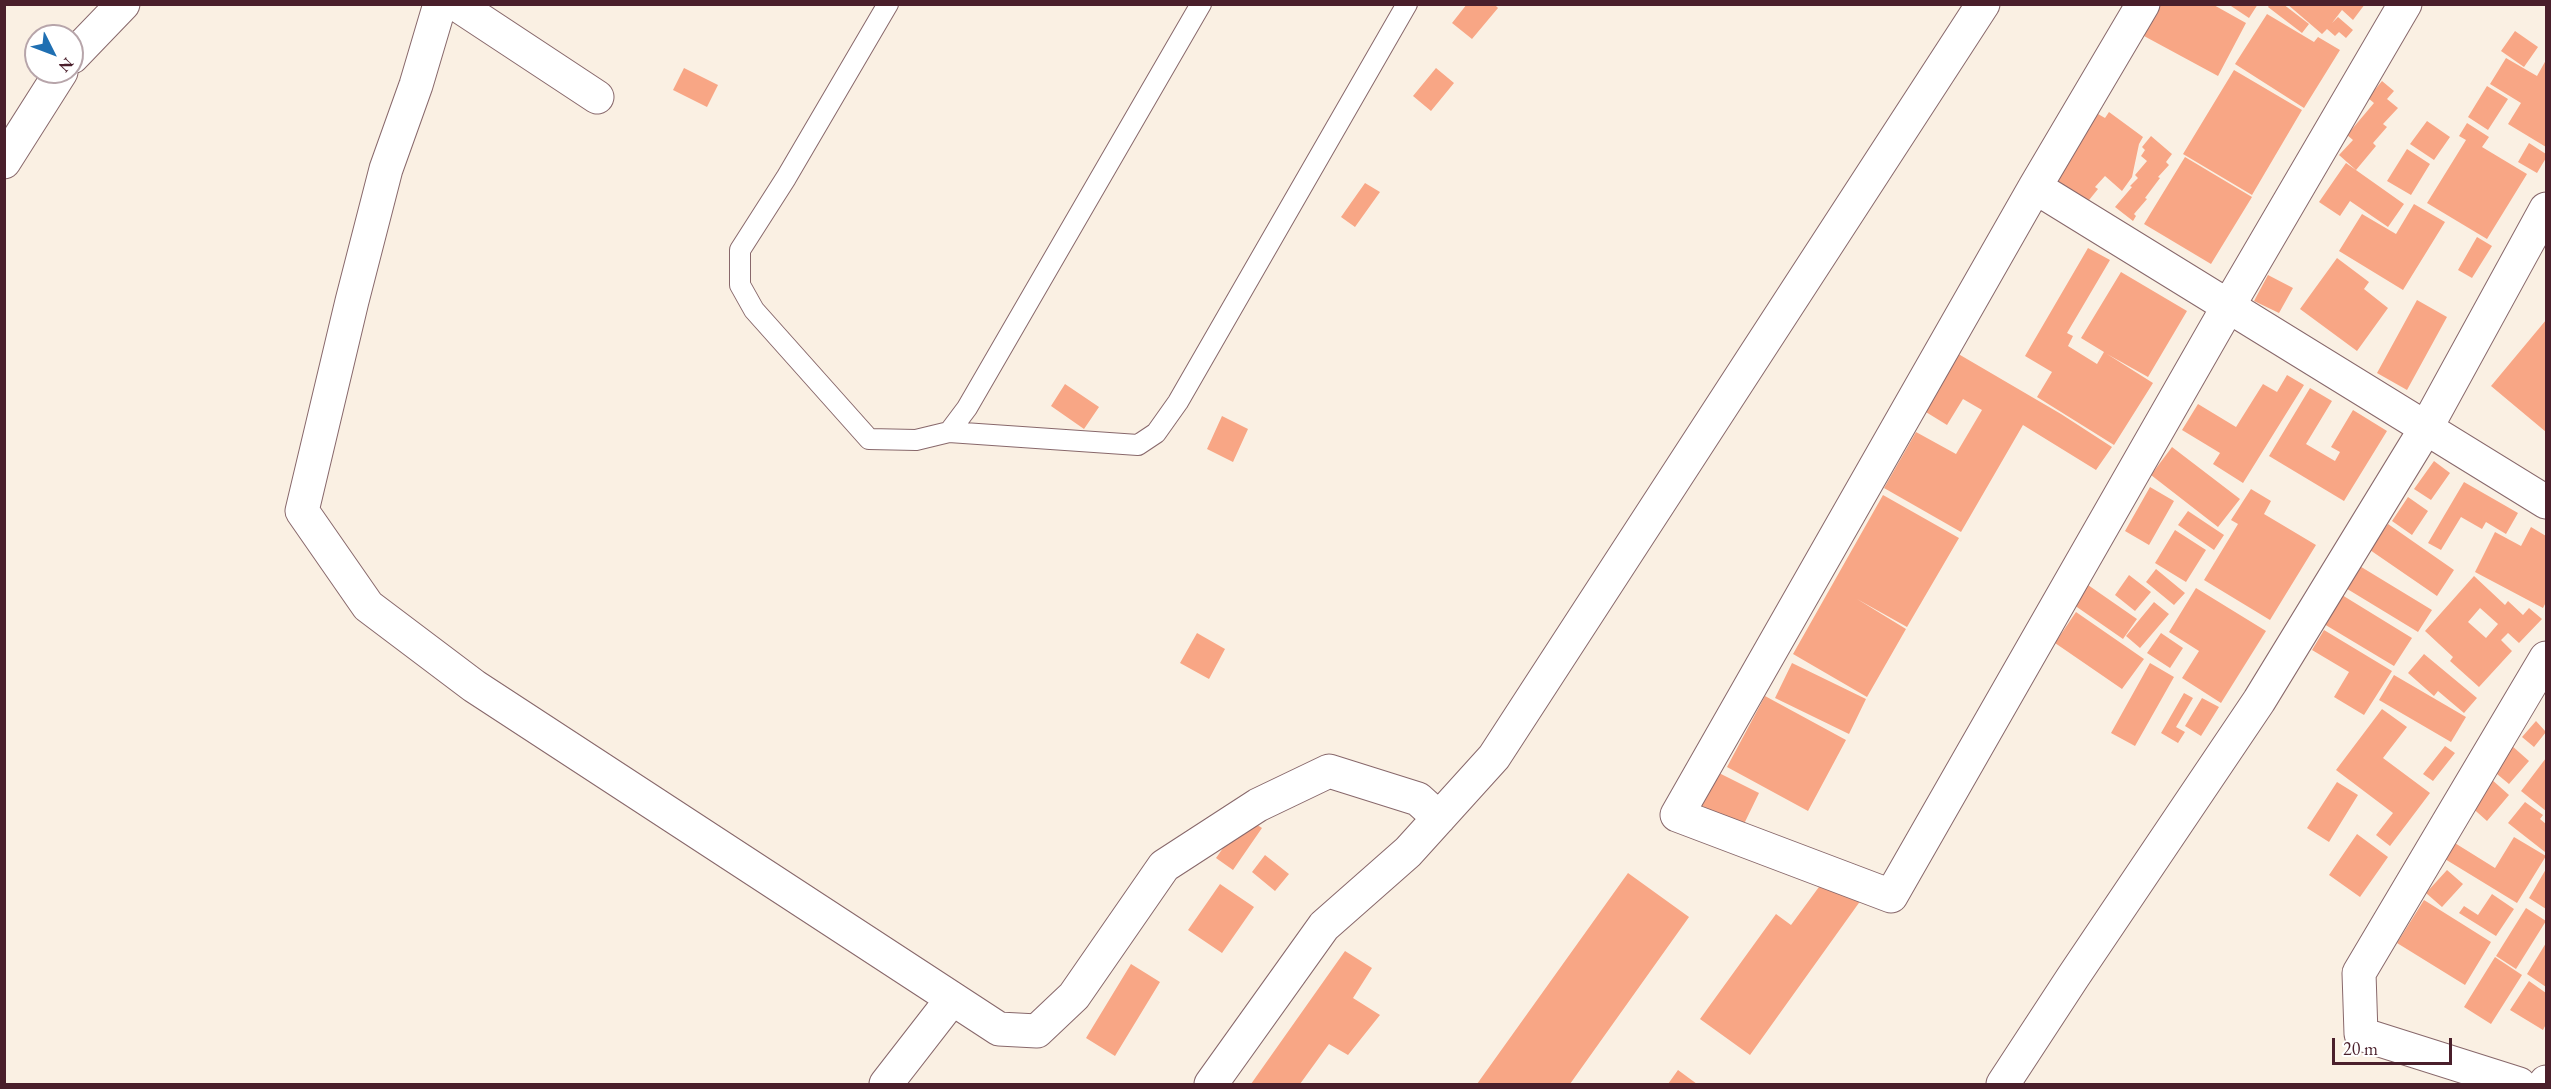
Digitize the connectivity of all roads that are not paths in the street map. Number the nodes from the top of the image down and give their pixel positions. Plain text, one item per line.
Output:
1 (123, 4) edge
2 (440, 4) edge
3 (456, 4) edge
4 (888, 4) edge
5 (1201, 4) edge
6 (1407, 4) edge
7 (1983, 4) edge
8 (2143, 4) edge
9 (2405, 4) edge
10 (84, 45) edge
11 (53, 84) edge
12 (597, 97) dead end
13 (4, 162) edge
14 (2036, 187) junction
15 (2547, 209) edge
16 (2229, 305) junction
17 (2426, 428) junction
18 (949, 432) junction
19 (2547, 502) edge
20 (2547, 658) edge
21 (1439, 818) junction
22 (952, 999) junction
23 (886, 1084) edge
24 (1211, 1084) edge
25 (2003, 1084) edge
26 (2519, 1084) edge

1 - 10 street
2 - 22 street
3 - 12 street
4 - 18 lane
5 - 18 lane
6 - 18 lane
7 - 21 street
8 - 14 street
9 - 16 street
11 - 13 street
14 - 16 street
14 - 16 street
15 - 17 street
16 - 17 street
17 - 19 street
17 - 25 street
20 - 26 street
21 - 22 street
21 - 24 street
22 - 23 street

